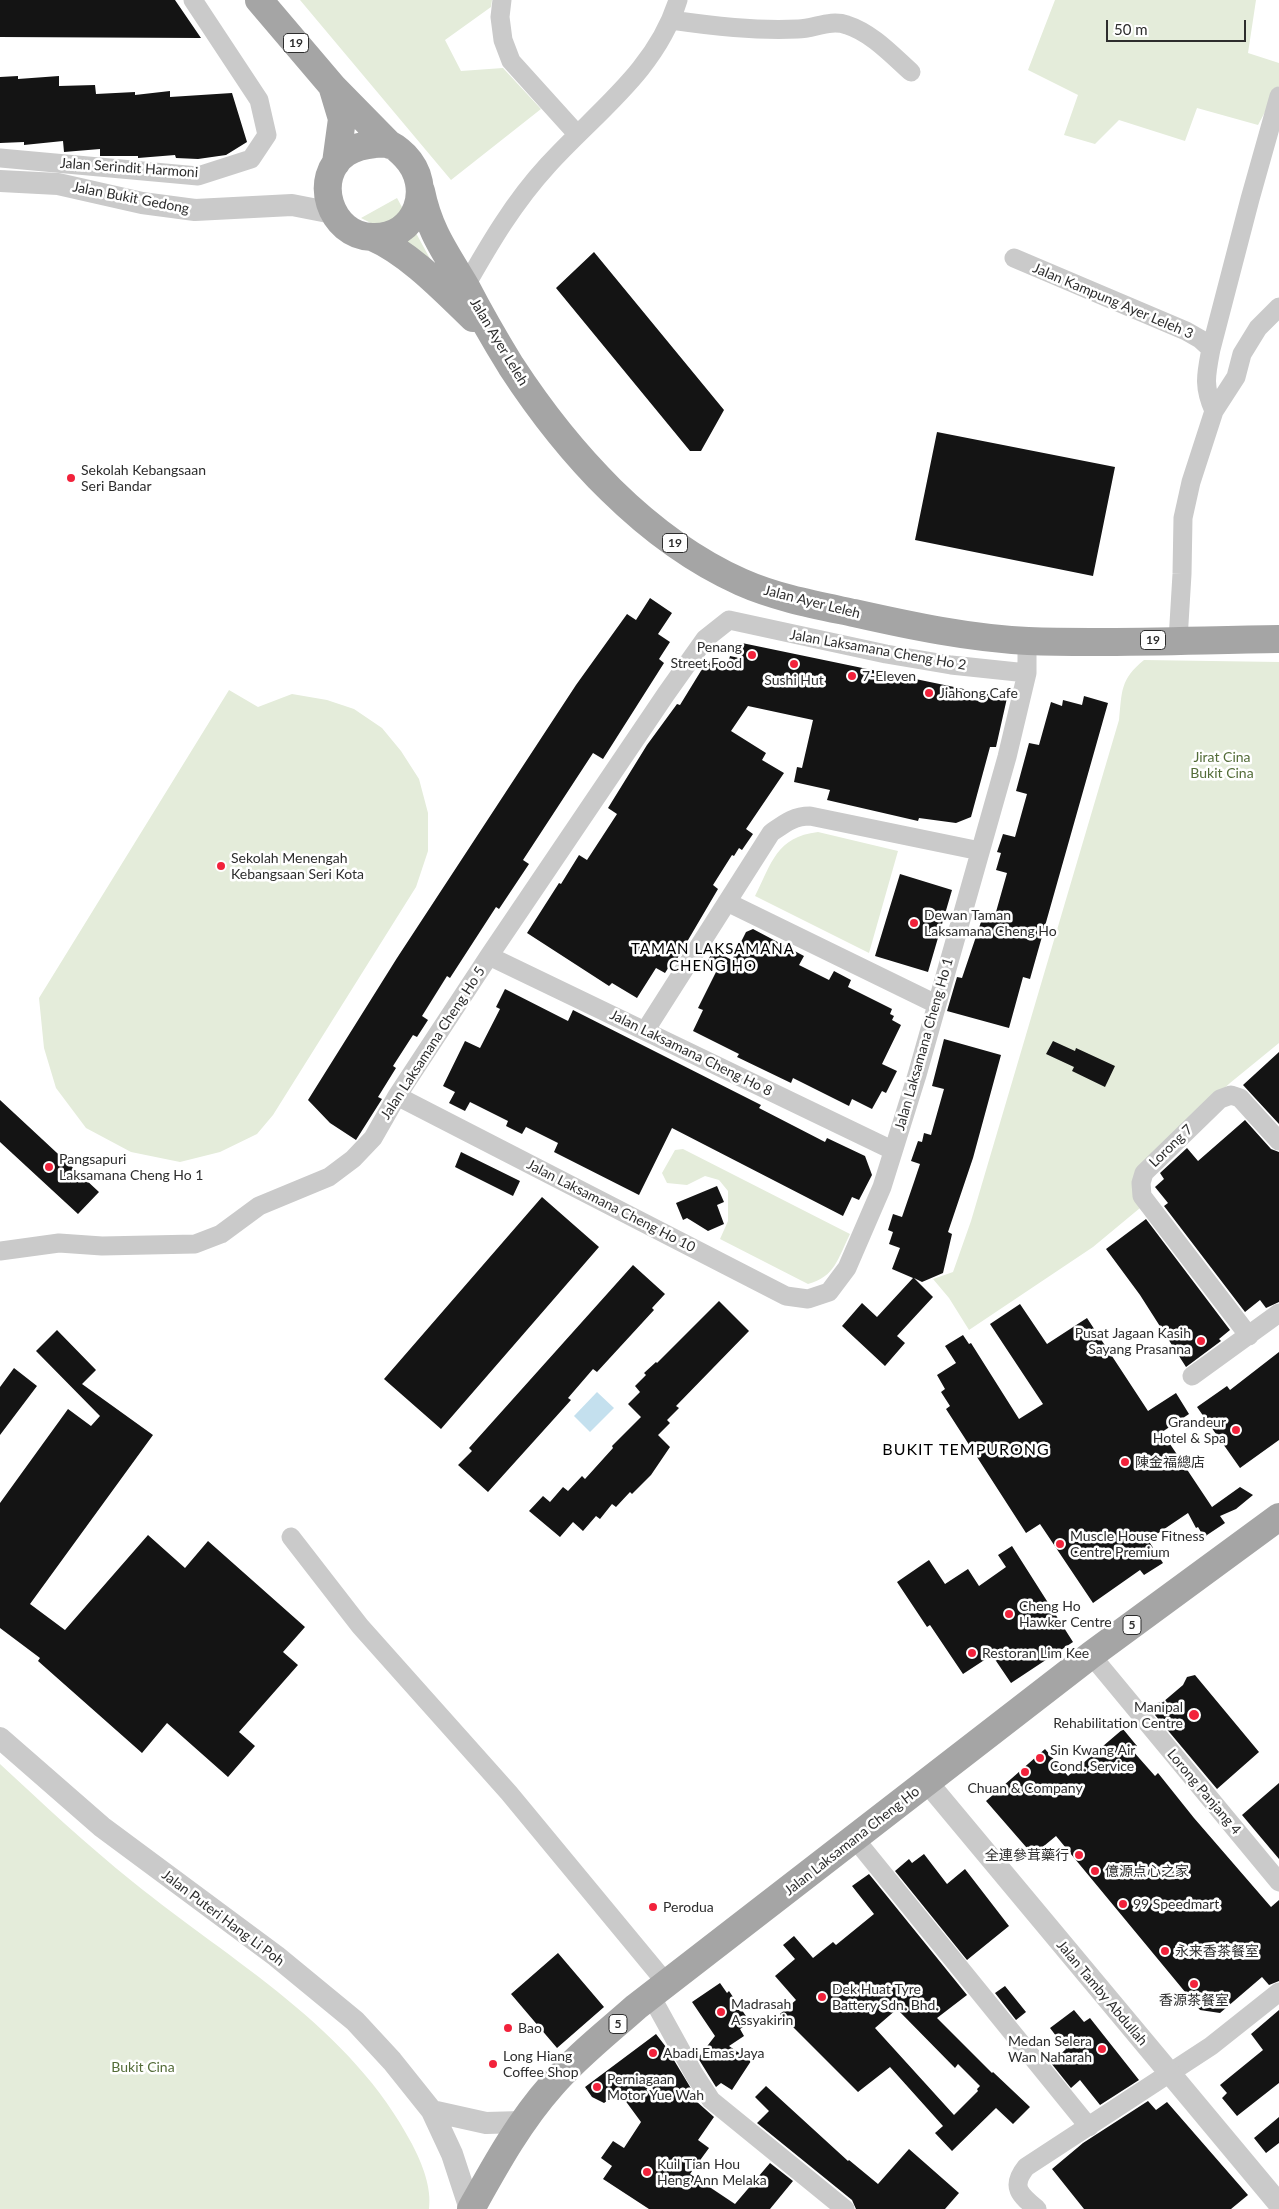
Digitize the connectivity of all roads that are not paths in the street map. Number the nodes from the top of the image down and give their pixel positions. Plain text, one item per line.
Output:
1 (194, 0) edge
2 (260, 0) edge
3 (502, 0) edge
4 (678, 0) edge
5 (672, 20) junction
6 (911, 72) dead end
7 (333, 87) junction
8 (1279, 96) edge
9 (577, 134) junction
10 (390, 145) junction
11 (0, 158) edge
12 (332, 172) junction
13 (0, 181) edge
14 (421, 191) junction
15 (292, 205) junction
16 (333, 213) junction
17 (372, 237) junction
18 (1014, 258) dead end
19 (465, 287) junction
20 (1279, 307) edge
21 (492, 336) junction
22 (1212, 349) junction
23 (1214, 411) junction
24 (729, 620) joint
25 (1279, 639) edge
26 (1178, 640) junction
27 (1027, 641) junction
28 (1027, 673) junction
29 (980, 851) junction
30 (727, 902) junction
31 (489, 956) junction
32 (936, 1004) junction
33 (645, 1031) junction
34 (397, 1096) junction
35 (1279, 1141) edge
36 (892, 1150) junction
37 (0, 1251) edge
38 (829, 1292) joint
39 (1279, 1313) edge
40 (1249, 1336) junction
41 (1192, 1376) dead end
42 (1279, 1517) edge
43 (291, 1538) dead end
44 (1091, 1655) junction
45 (0, 1738) edge
46 (927, 1782) junction
47 (855, 1839) junction
48 (1279, 1882) edge
49 (659, 1990) junction
50 (1279, 1992) edge
51 (1170, 2075) junction
52 (432, 2111) junction
53 (522, 2122) junction
54 (1089, 2127) junction
55 (1279, 2204) edge
56 (470, 2209) edge
57 (845, 2209) edge
58 (1037, 2209) edge

1 - 11 street, Jalan Serindit Harmoni
2 - 7 main road, 19
3 - 9 street
4 - 5 street
5 - 6 street
5 - 9 street
7 - 10 main road, 19
7 - 12 main road
8 - 22 street
9 - 19 street
10 - 12 main road
10 - 14 main road
12 - 15 street
12 - 16 main road
13 - 15 street, Jalan Bukit Gedong
14 - 17 main road
14 - 19 main road, Jalan Ayer Leleh / 19
15 - 16 street, Jalan Bukit Gedong
16 - 17 main road
17 - 21 main road
18 - 22 street, Jalan Kampung Ayer Leleh 3
19 - 21 main road, Jalan Ayer Leleh / 19
20 - 23 street
21 - 27 main road, Jalan Ayer Leleh / 19
22 - 23 street
23 - 26 street
24 - 28 street, Jalan Laksamana Cheng Ho 2
24 - 31 street, Jalan Laksamana Cheng Ho 5
25 - 26 main road, Jalan Ayer Leleh / 19
26 - 27 main road, Jalan Ayer Leleh / 19
27 - 28 street, Jalan Laksamana Cheng Ho 1
28 - 29 street, Jalan Laksamana Cheng Ho 1
29 - 30 street
29 - 32 street, Jalan Laksamana Cheng Ho 1
30 - 32 street
30 - 33 street
31 - 33 street, Jalan Laksamana Cheng Ho 8
31 - 34 street, Jalan Laksamana Cheng Ho 5
32 - 36 street, Jalan Laksamana Cheng Ho 1
33 - 36 street, Jalan Laksamana Cheng Ho 8
34 - 37 street, Jalan Laksamana Cheng Ho 5
34 - 38 street, Jalan Laksamana Cheng Ho 10
35 - 40 street, Lorong 7
36 - 38 street, Jalan Laksamana Cheng Ho 1
39 - 40 street
40 - 41 street
42 - 44 main road, Jalan Laksamana Cheng Ho / 5
43 - 49 street
44 - 46 main road, Jalan Laksamana Cheng Ho / 5
44 - 48 street, Lorong Panjang 4
45 - 52 street, Jalan Puteri Hang Li Poh
46 - 47 main road, Jalan Laksamana Cheng Ho / 5
46 - 51 street, Jalan Tamby Abdullah
47 - 49 main road, Jalan Laksamana Cheng Ho / 5
47 - 54 street
49 - 53 main road, Jalan Laksamana Cheng Ho / 5
49 - 57 street
50 - 51 street
51 - 54 street
51 - 55 street, Jalan Tamby Abdullah
52 - 53 street
52 - 56 street, Jalan Puteri Hang Li Poh
53 - 56 main road, Jalan Laksamana Cheng Ho / 5
54 - 58 street

